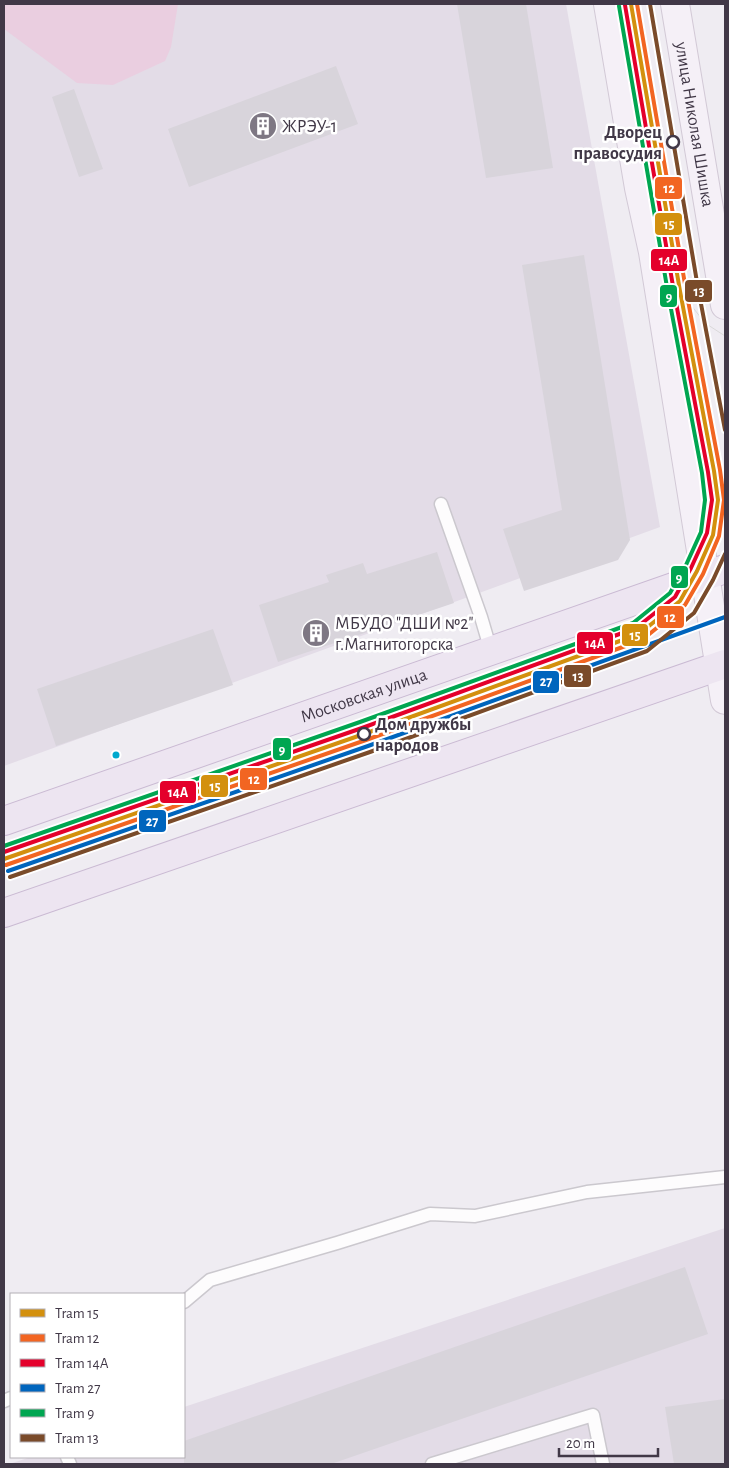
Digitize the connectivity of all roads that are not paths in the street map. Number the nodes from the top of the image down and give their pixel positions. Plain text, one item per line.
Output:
1 (608, 4) edge
2 (675, 4) edge
3 (725, 306) edge
4 (441, 504) dead end
5 (715, 573) edge
6 (491, 651) junction
7 (722, 665) edge
8 (725, 700) edge
9 (4, 821) edge
10 (4, 913) edge
11 (725, 1178) edge
12 (185, 1301) edge
13 (432, 1464) edge
14 (603, 1464) edge

1 - 5 main road
2 - 3 main road, улица Николая Шишка
4 - 6 lane
5 - 6 main road, Московская улица
5 - 7 main road
6 - 9 main road, Московская улица
7 - 8 main road
7 - 10 main road
11 - 12 lane
13 - 14 lane

